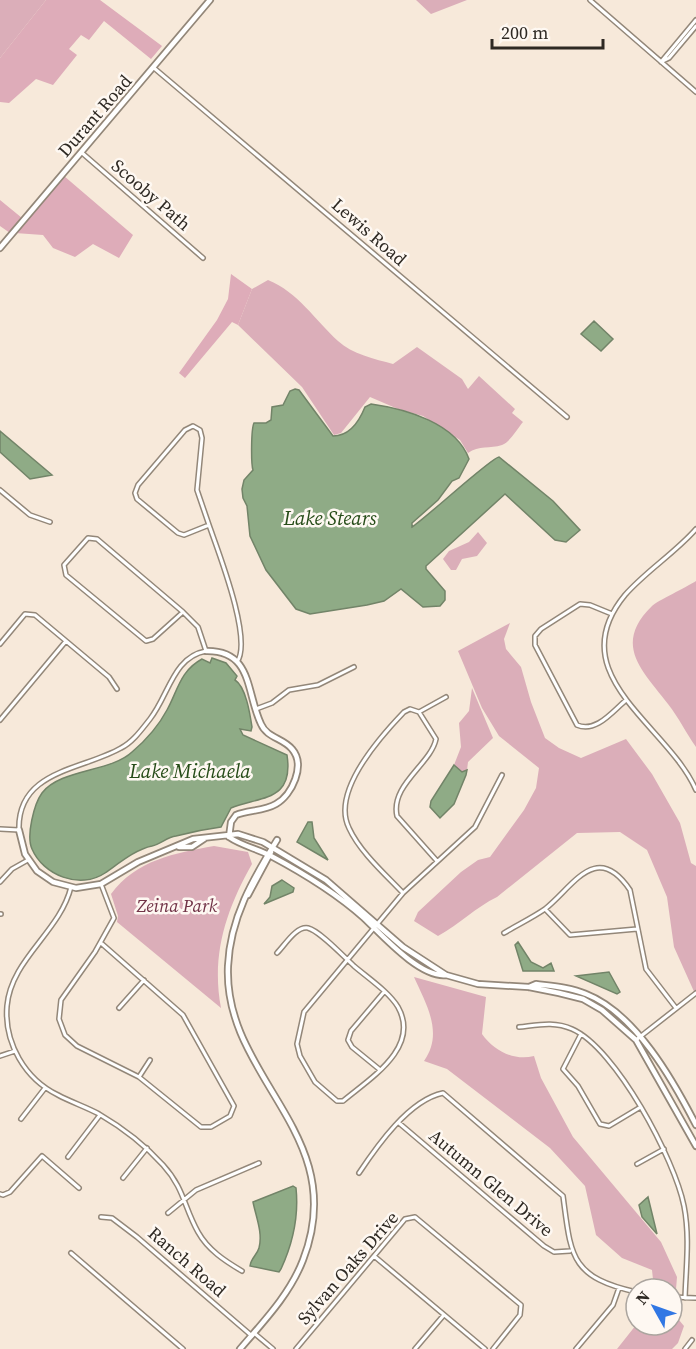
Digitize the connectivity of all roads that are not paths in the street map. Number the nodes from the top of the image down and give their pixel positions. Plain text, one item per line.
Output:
1 (210, 0) edge
2 (590, 0) edge
3 (696, 20) edge
4 (696, 26) edge
5 (661, 62) junction
6 (154, 68) junction
7 (696, 92) edge
8 (81, 152) junction
9 (0, 248) edge
10 (203, 258) dead end
11 (567, 417) dead end
12 (0, 490) edge
13 (50, 522) dead end
14 (209, 525) junction
15 (696, 529) edge
16 (183, 612) junction
17 (612, 614) junction
18 (66, 640) junction
19 (0, 644) edge
20 (206, 651) junction
21 (237, 662) junction
22 (354, 667) dead end
23 (117, 689) dead end
24 (446, 696) dead end
25 (625, 701) junction
26 (256, 709) junction
27 (419, 712) junction
28 (0, 720) edge
29 (502, 775) dead end
30 (696, 790) edge
31 (0, 829) edge
32 (19, 830) junction
33 (229, 837) junction
34 (277, 840) dead end
35 (273, 847) junction
36 (268, 854) junction
37 (28, 860) junction
38 (437, 861) junction
39 (0, 882) edge
40 (101, 884) junction
41 (71, 887) junction
42 (403, 893) junction
43 (545, 909) junction
44 (375, 925) junction
45 (637, 929) junction
46 (504, 933) dead end
47 (101, 943) junction
48 (277, 953) dead end
49 (346, 959) junction
50 (144, 980) junction
51 (384, 992) junction
52 (696, 993) edge
53 (119, 1008) dead end
54 (675, 1008) junction
55 (0, 1026) edge
56 (7, 1026) junction
57 (519, 1027) dead end
58 (582, 1034) junction
59 (638, 1038) junction
60 (15, 1051) junction
61 (0, 1056) edge
62 (150, 1060) dead end
63 (379, 1069) junction
64 (139, 1077) junction
65 (45, 1088) junction
66 (639, 1108) junction
67 (100, 1115) junction
68 (21, 1119) dead end
69 (399, 1123) junction
70 (696, 1125) edge
71 (696, 1146) edge
72 (147, 1148) junction
73 (664, 1149) junction
74 (68, 1157) dead end
75 (259, 1163) dead end
76 (637, 1164) dead end
77 (359, 1173) dead end
78 (123, 1178) dead end
79 (79, 1188) dead end
80 (0, 1194) edge
81 (185, 1197) junction
82 (168, 1214) dead end
83 (101, 1218) dead end
84 (570, 1251) junction
85 (71, 1253) dead end
86 (374, 1256) junction
87 (242, 1271) dead end
88 (620, 1288) junction
89 (624, 1289) edge
90 (685, 1298) joint
91 (696, 1298) edge
92 (443, 1315) junction
93 (253, 1334) junction
94 (692, 1340) dead end
95 (183, 1349) edge
96 (240, 1349) edge
97 (273, 1349) edge
98 (296, 1349) edge
99 (416, 1349) edge
100 (485, 1349) edge
101 (493, 1349) edge
102 (576, 1349) edge
103 (685, 1349) edge

1 - 6 street, Durant Road
2 - 5 street
3 - 5 street
4 - 5 street
5 - 7 street
6 - 8 street, Durant Road
6 - 11 street, Lewis Road
8 - 9 street, Durant Road
8 - 10 street, Scooby Path
12 - 13 street
14 - 14 street
14 - 21 street
15 - 17 street
16 - 16 street
16 - 20 street
17 - 25 street
17 - 25 street
18 - 19 street
18 - 23 street
18 - 28 street
20 - 21 street
20 - 32 street
21 - 26 street
22 - 26 street
24 - 27 street
25 - 30 street
26 - 33 street
27 - 38 street
27 - 42 street
29 - 38 street
31 - 32 street
32 - 37 street
33 - 35 street
33 - 36 street
33 - 40 street
34 - 35 street
35 - 36 street
35 - 44 street
36 - 44 street
36 - 93 street
37 - 39 street
37 - 41 street
38 - 42 street
40 - 41 street
40 - 47 street
41 - 56 street
42 - 44 street
43 - 45 street
43 - 45 street
43 - 46 street
44 - 49 street
44 - 59 street
45 - 54 street
47 - 50 street
47 - 64 street
48 - 49 street
49 - 51 street
49 - 63 street
50 - 53 street
50 - 64 street
51 - 63 street
51 - 63 street
52 - 54 street
54 - 59 street
55 - 56 street
56 - 60 street
57 - 58 street
58 - 66 street
58 - 66 street
59 - 70 street
59 - 71 street
60 - 61 street
60 - 65 street
62 - 64 street
65 - 67 street
65 - 68 street
66 - 73 street
67 - 72 street
67 - 74 street
69 - 77 street
69 - 84 street, Autumn Glen Drive
69 - 84 street
72 - 78 street
72 - 81 street
73 - 76 street
73 - 90 street
75 - 81 street
79 - 80 street
81 - 82 street
81 - 87 street
83 - 93 street, Ranch Road
84 - 88 street
85 - 95 street
86 - 92 street
86 - 98 street, Sylvan Oaks Drive
86 - 101 street, Sylvan Oaks Drive
88 - 89 street
88 - 102 street
90 - 91 street
92 - 99 street
92 - 100 street
93 - 96 street
93 - 97 street, Ranch Road
94 - 103 street

